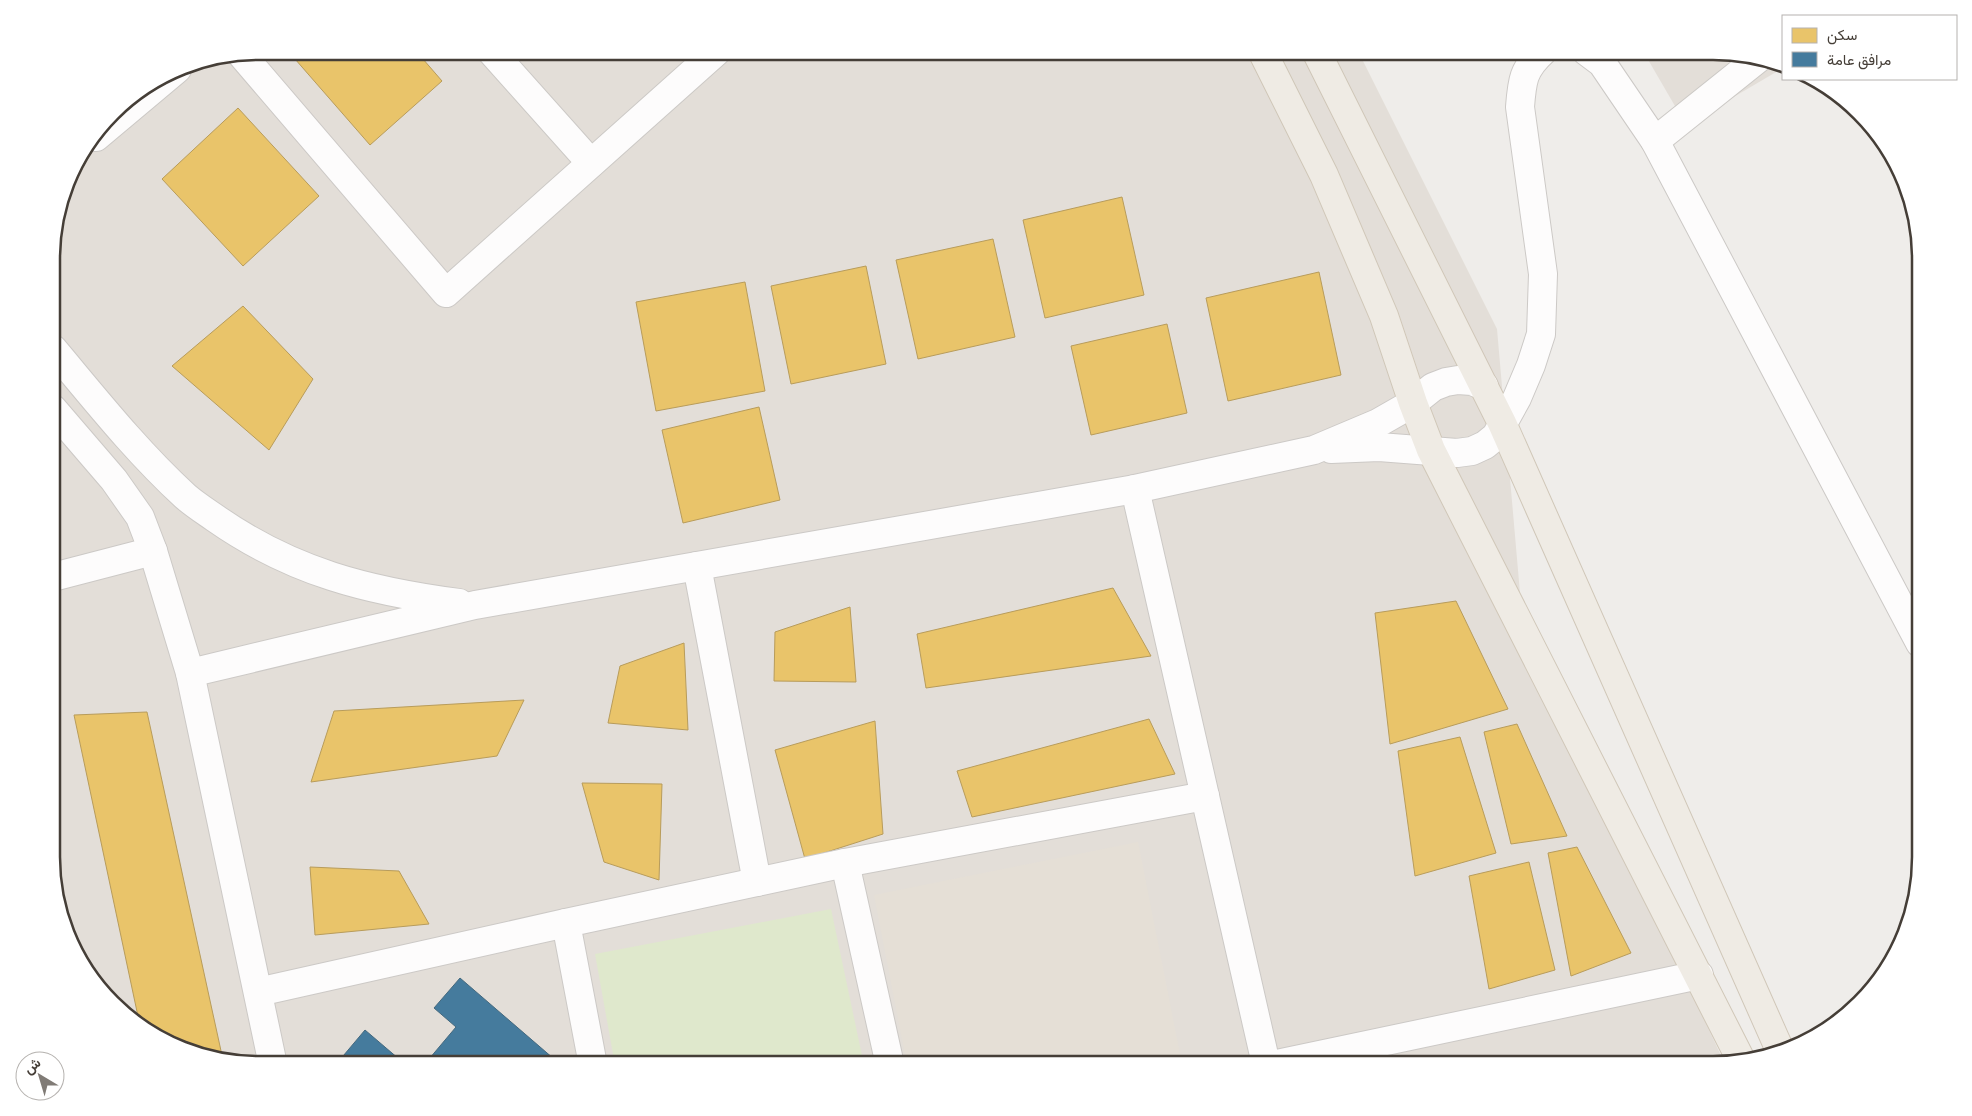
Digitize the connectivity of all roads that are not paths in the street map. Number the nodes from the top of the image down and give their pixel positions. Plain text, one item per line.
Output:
1 (246, 60) edge
2 (499, 60) edge
3 (707, 60) edge
4 (1266, 60) edge
5 (1320, 60) edge
6 (1533, 60) edge
7 (1598, 60) edge
8 (1752, 64) edge
9 (139, 100) edge
10 (121, 116) edge
11 (1656, 141) junction
12 (591, 163) junction
13 (60, 357) edge
14 (1484, 386) junction
15 (1413, 403) junction
16 (60, 417) edge
17 (1502, 423) junction
18 (1314, 450) junction
19 (1432, 450) junction
20 (1135, 489) junction
21 (153, 551) junction
22 (697, 566) junction
23 (60, 575) edge
24 (476, 605) junction
25 (1912, 619) edge
26 (190, 673) junction
27 (1205, 796) junction
28 (845, 863) junction
29 (757, 882) junction
30 (566, 922) junction
31 (1699, 975) junction
32 (258, 992) junction
33 (1778, 1045) edge
34 (1738, 1054) edge
35 (271, 1056) edge
36 (591, 1056) edge
37 (888, 1056) edge
38 (1264, 1056) edge
39 (1315, 1056) edge

1 - 12 street
2 - 12 street
3 - 12 street
4 - 15 main road
5 - 14 main road
6 - 17 street
7 - 11 street
8 - 11 street
9 - 10 street
11 - 25 street
13 - 24 street
14 - 15 street
14 - 17 main road
15 - 18 street
15 - 19 main road
16 - 21 street
17 - 19 street
17 - 33 main road
18 - 19 street
18 - 20 street
19 - 31 main road
20 - 22 street
20 - 27 street
21 - 23 street
21 - 26 street
22 - 24 street
22 - 29 street
24 - 26 street
26 - 32 street
27 - 28 street
27 - 38 street
28 - 29 street
28 - 37 street
29 - 30 street
30 - 32 street
30 - 36 street
31 - 34 main road
31 - 39 street
32 - 35 street

